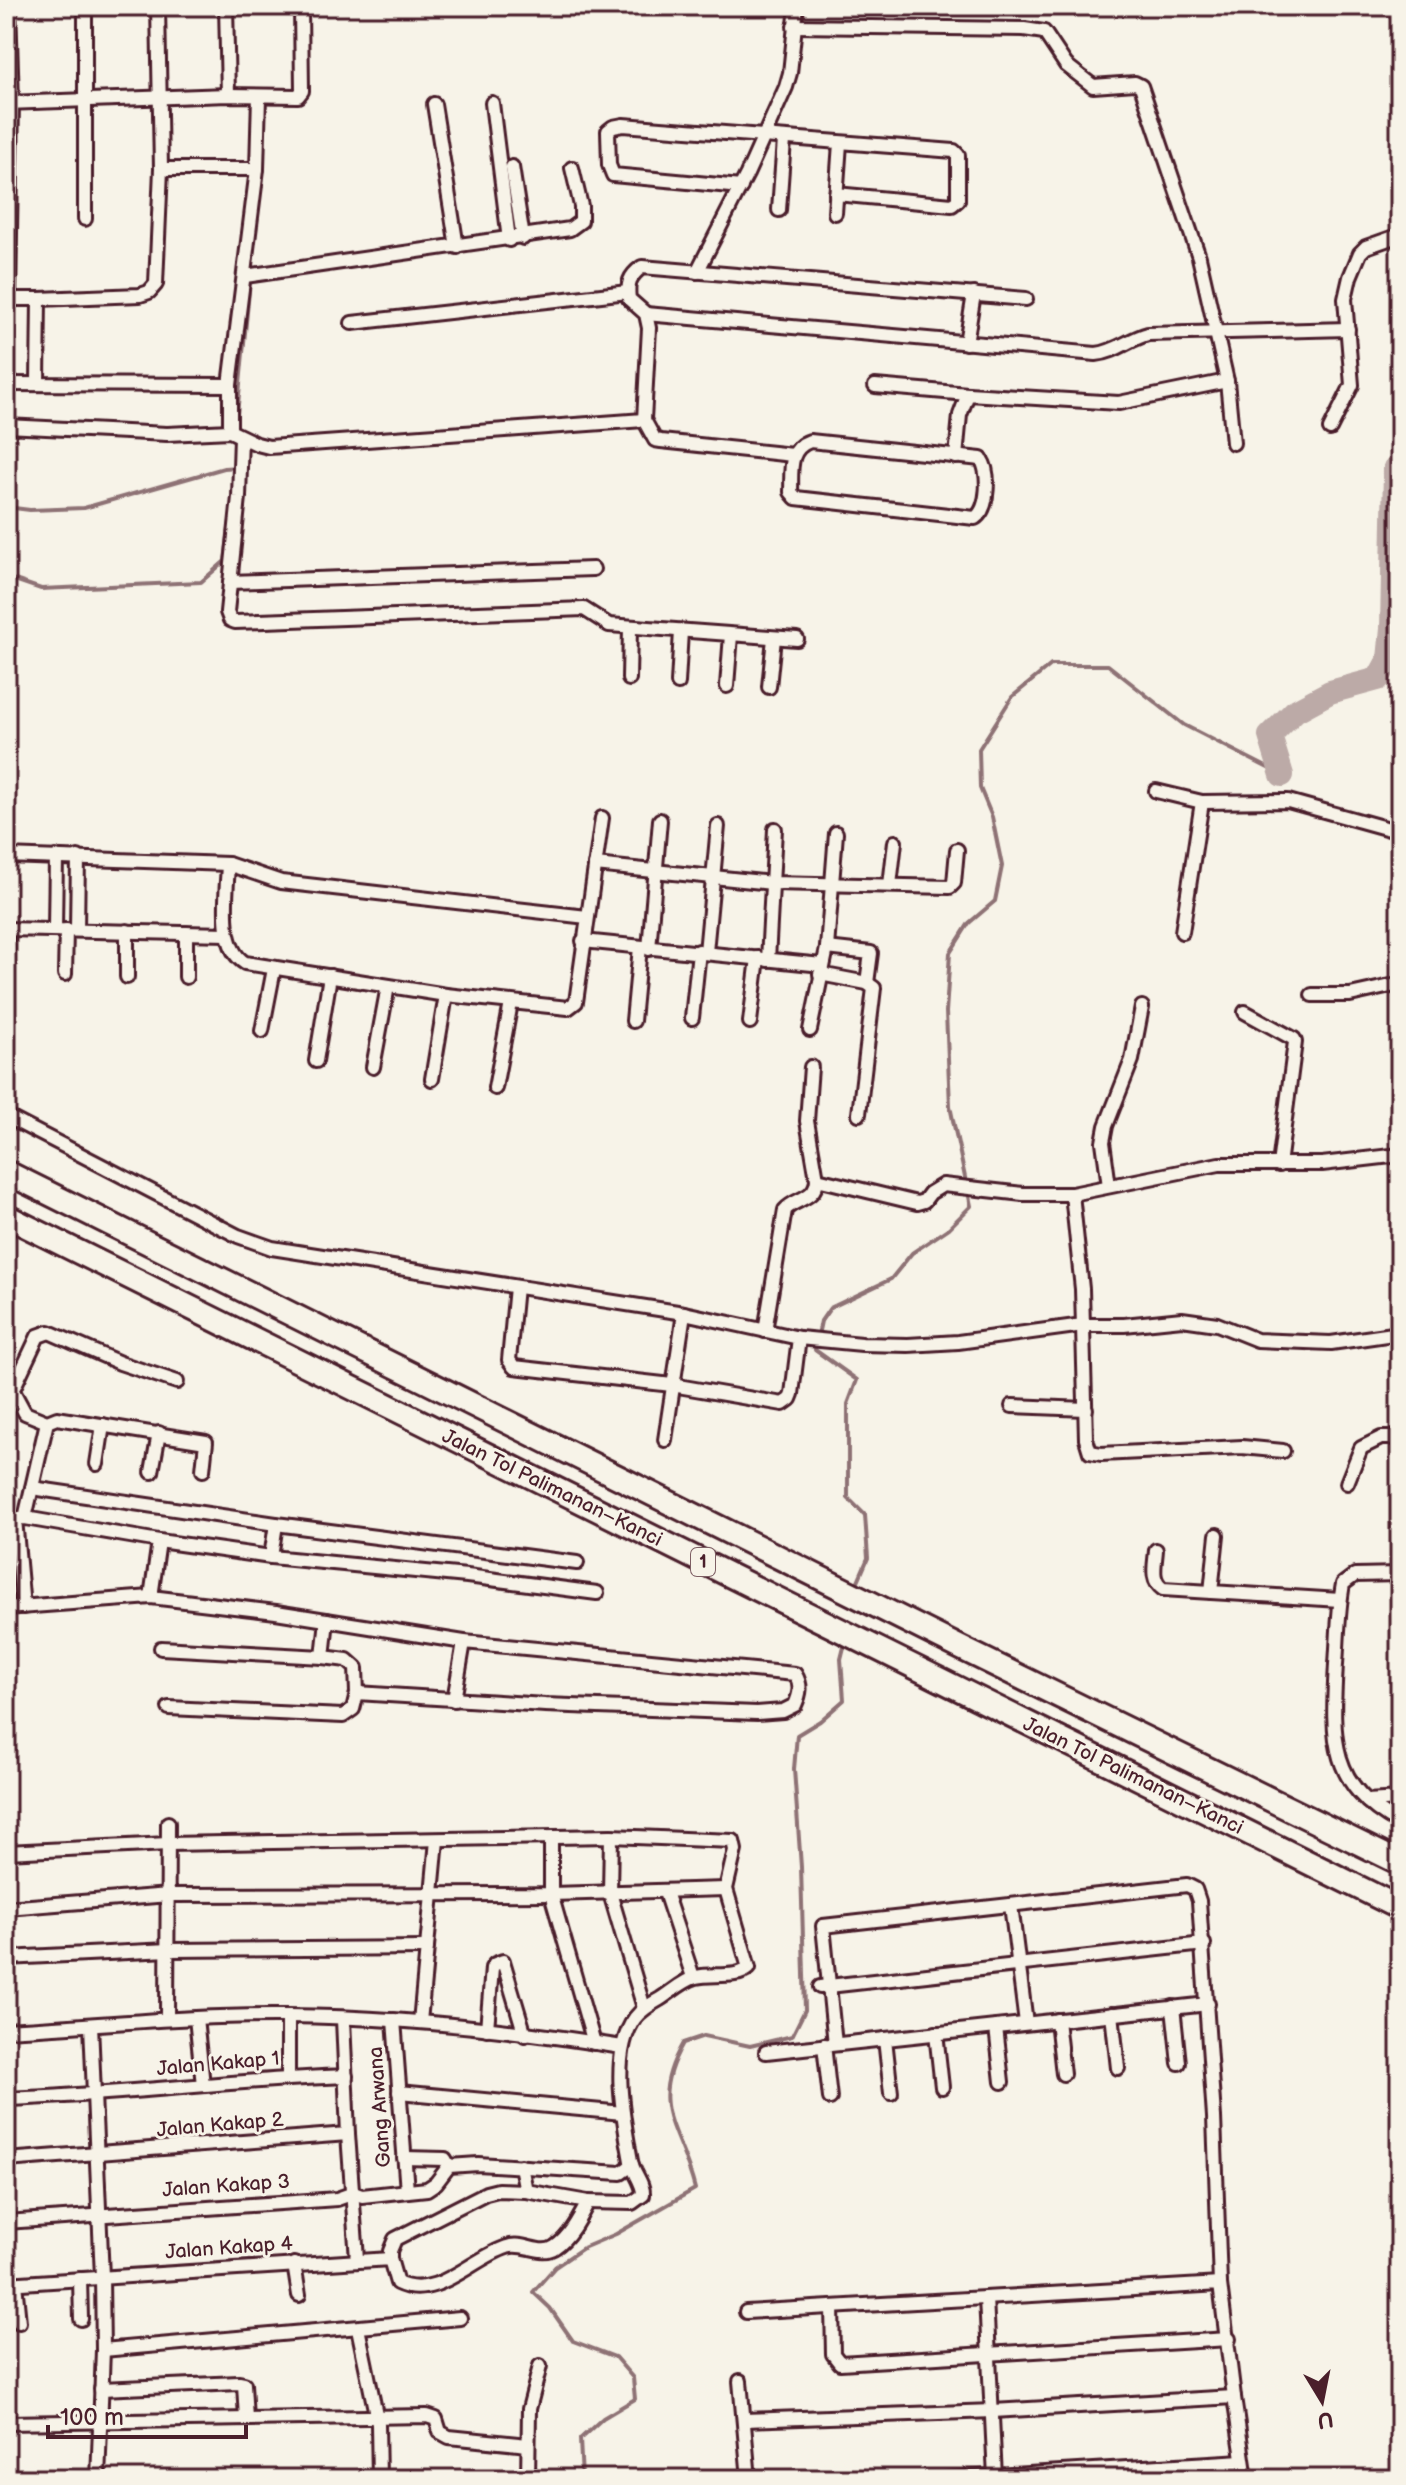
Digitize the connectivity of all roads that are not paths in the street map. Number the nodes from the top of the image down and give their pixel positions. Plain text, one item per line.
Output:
1 (9, 6) edge
2 (85, 6) edge
3 (158, 6) edge
4 (226, 6) edge
5 (301, 6) edge
6 (797, 6) edge
7 (794, 26) junction
8 (228, 95) junction
9 (259, 96) junction
10 (159, 98) junction
11 (86, 102) junction
12 (9, 103) edge
13 (492, 103) dead end
14 (434, 104) dead end
15 (764, 137) junction
16 (784, 140) junction
17 (840, 143) junction
18 (512, 167) dead end
19 (572, 168) dead end
20 (161, 169) junction
21 (257, 169) junction
22 (741, 187) junction
23 (836, 194) junction
24 (779, 210) dead end
25 (835, 213) dead end
26 (85, 219) dead end
27 (1400, 235) edge
28 (523, 238) junction
29 (509, 240) junction
30 (457, 247) junction
31 (697, 272) junction
32 (245, 276) junction
33 (628, 292) junction
34 (974, 294) junction
35 (7, 299) edge
36 (39, 299) junction
37 (1026, 299) dead end
38 (646, 314) junction
39 (352, 323) dead end
40 (1348, 329) junction
41 (1214, 331) junction
42 (966, 343) junction
43 (1227, 381) junction
44 (38, 383) junction
45 (6, 384) edge
46 (230, 385) junction
47 (875, 386) dead end
48 (968, 394) junction
49 (644, 420) junction
50 (6, 426) edge
51 (1330, 429) dead end
52 (235, 434) junction
53 (1233, 443) dead end
54 (793, 455) junction
55 (956, 457) junction
56 (593, 569) dead end
57 (230, 582) junction
58 (630, 628) junction
59 (681, 631) junction
60 (731, 635) junction
61 (774, 638) junction
62 (797, 639) dead end
63 (629, 679) dead end
64 (678, 683) dead end
65 (727, 686) dead end
66 (769, 687) dead end
67 (1156, 791) dead end
68 (1202, 802) junction
69 (602, 818) dead end
70 (660, 820) dead end
71 (718, 826) dead end
72 (775, 829) dead end
73 (1400, 832) edge
74 (836, 833) dead end
75 (895, 842) dead end
76 (957, 850) dead end
77 (6, 856) edge
78 (56, 857) junction
79 (78, 857) junction
80 (228, 864) junction
81 (595, 865) junction
82 (657, 872) junction
83 (714, 878) junction
84 (772, 883) junction
85 (830, 884) junction
86 (890, 885) junction
87 (587, 917) junction
88 (6, 929) edge
89 (66, 930) junction
90 (127, 931) junction
91 (1182, 932) dead end
92 (186, 933) junction
93 (227, 934) junction
94 (583, 941) junction
95 (645, 948) junction
96 (827, 948) junction
97 (703, 951) junction
98 (763, 959) junction
99 (274, 969) junction
100 (821, 970) junction
101 (7, 973) edge
102 (65, 974) dead end
103 (330, 976) junction
104 (127, 977) dead end
105 (186, 977) dead end
106 (867, 983) junction
107 (1400, 984) edge
108 (388, 986) junction
109 (446, 995) junction
110 (1312, 995) dead end
111 (511, 1003) junction
112 (1142, 1007) dead end
113 (1245, 1012) dead end
114 (692, 1018) dead end
115 (633, 1021) dead end
116 (750, 1022) dead end
117 (810, 1030) dead end
118 (262, 1031) dead end
119 (316, 1061) dead end
120 (373, 1067) dead end
121 (811, 1067) dead end
122 (432, 1079) dead end
123 (495, 1088) dead end
124 (859, 1114) dead end
125 (6, 1116) edge
126 (1400, 1155) edge
127 (1279, 1165) junction
128 (6, 1172) edge
129 (817, 1179) junction
130 (1109, 1186) junction
131 (1072, 1194) junction
132 (6, 1216) edge
133 (516, 1287) junction
134 (684, 1313) junction
135 (1083, 1325) junction
136 (765, 1331) junction
137 (1400, 1333) edge
138 (802, 1338) junction
139 (177, 1382) dead end
140 (672, 1385) junction
141 (9, 1394) edge
142 (1012, 1406) dead end
143 (1086, 1409) junction
144 (47, 1422) junction
145 (103, 1425) junction
146 (159, 1433) junction
147 (1400, 1438) edge
148 (665, 1440) dead end
149 (1283, 1451) dead end
150 (97, 1464) dead end
151 (203, 1470) dead end
152 (152, 1472) dead end
153 (1347, 1483) dead end
154 (32, 1488) junction
155 (15, 1519) edge
156 (276, 1524) junction
157 (1217, 1535) dead end
158 (159, 1541) junction
159 (1156, 1550) dead end
160 (518, 1555) junction
161 (271, 1557) junction
162 (577, 1563) dead end
163 (1400, 1574) edge
164 (515, 1582) junction
165 (1211, 1592) junction
166 (597, 1593) dead end
167 (151, 1597) junction
168 (1340, 1600) junction
169 (23, 1607) junction
170 (6, 1608) edge
171 (327, 1620) junction
172 (464, 1642) junction
173 (161, 1648) dead end
174 (323, 1657) junction
175 (357, 1693) junction
176 (454, 1700) junction
177 (169, 1708) dead end
178 (1400, 1799) edge
179 (1367, 1801) junction
180 (168, 1823) dead end
181 (1400, 1824) edge
182 (611, 1836) junction
183 (551, 1839) junction
184 (437, 1840) junction
185 (168, 1844) junction
186 (6, 1852) edge
187 (1400, 1863) edge
188 (726, 1889) junction
189 (433, 1892) junction
190 (665, 1892) junction
191 (610, 1893) junction
192 (551, 1894) junction
193 (169, 1895) junction
194 (1011, 1905) junction
195 (6, 1908) edge
196 (1400, 1908) edge
197 (1204, 1944) junction
198 (427, 1948) junction
199 (169, 1950) junction
200 (6, 1958) edge
201 (1018, 1965) junction
202 (693, 1977) junction
203 (824, 1987) junction
204 (1208, 2004) junction
205 (1173, 2007) junction
206 (644, 2008) junction
207 (1112, 2014) junction
208 (288, 2016) junction
209 (167, 2018) junction
210 (196, 2018) junction
211 (343, 2019) junction
212 (394, 2020) junction
213 (1057, 2020) junction
214 (420, 2022) junction
215 (1026, 2023) junction
216 (91, 2025) junction
217 (996, 2027) junction
218 (487, 2029) junction
219 (6, 2030) edge
220 (936, 2033) junction
221 (525, 2035) junction
222 (885, 2039) junction
223 (594, 2043) junction
224 (830, 2045) junction
225 (622, 2047) junction
226 (766, 2052) dead end
227 (1179, 2063) dead end
228 (1118, 2068) dead end
229 (1063, 2074) dead end
230 (346, 2076) junction
231 (288, 2078) junction
232 (1002, 2082) dead end
233 (203, 2085) junction
234 (942, 2087) dead end
235 (399, 2092) junction
236 (891, 2093) dead end
237 (93, 2096) junction
238 (830, 2098) dead end
239 (6, 2099) edge
240 (623, 2113) junction
241 (348, 2134) junction
242 (95, 2154) junction
243 (404, 2158) junction
244 (6, 2160) edge
245 (632, 2165) junction
246 (449, 2166) junction
247 (521, 2166) junction
248 (407, 2191) junction
249 (526, 2191) junction
250 (354, 2193) junction
251 (588, 2202) junction
252 (100, 2215) junction
253 (6, 2222) edge
254 (357, 2259) junction
255 (390, 2259) junction
256 (294, 2264) junction
257 (102, 2277) junction
258 (80, 2279) junction
259 (10, 2283) edge
260 (1220, 2284) junction
261 (299, 2295) dead end
262 (986, 2298) junction
263 (832, 2307) junction
264 (746, 2312) dead end
265 (460, 2318) dead end
266 (81, 2319) dead end
267 (19, 2322) dead end
268 (358, 2328) junction
269 (1229, 2339) junction
270 (103, 2350) junction
271 (989, 2355) junction
272 (540, 2366) dead end
273 (740, 2381) dead end
274 (101, 2389) junction
275 (1234, 2397) junction
276 (993, 2411) junction
277 (376, 2416) junction
278 (246, 2419) junction
279 (744, 2420) junction
280 (99, 2421) junction
281 (6, 2423) edge
282 (528, 2445) junction
283 (1243, 2461) junction
284 (995, 2477) junction
285 (98, 2479) edge
286 (379, 2479) edge
287 (528, 2479) edge
288 (749, 2479) edge
289 (947, 2479) edge
290 (1246, 2479) edge

1 - 12 street
2 - 11 street
3 - 10 street
4 - 8 street
5 - 9 street
6 - 7 street
7 - 15 street
7 - 41 street
8 - 9 street
8 - 10 street
9 - 21 street
10 - 11 street
10 - 20 street
11 - 12 street
11 - 26 street
12 - 35 street
13 - 29 street
14 - 30 street
15 - 16 street
15 - 22 street
15 - 22 street
16 - 17 street
16 - 24 street
17 - 23 street
17 - 23 street
18 - 28 street
19 - 28 street
20 - 21 street
20 - 36 street
21 - 32 street
22 - 31 street
23 - 25 street
27 - 40 street
28 - 29 street
29 - 30 street
30 - 32 street
31 - 33 street
31 - 34 street
32 - 46 street
33 - 38 street
33 - 39 street
34 - 37 street
34 - 42 street
35 - 36 street
36 - 44 street
38 - 42 street
38 - 49 street
40 - 41 street
40 - 51 street
41 - 42 street
41 - 43 street
43 - 48 street
43 - 53 street
44 - 45 street
44 - 46 street
46 - 52 street
47 - 48 street
48 - 55 street
49 - 52 street
49 - 54 street
50 - 52 street
52 - 57 street
54 - 55 street
54 - 55 street
56 - 57 street
57 - 58 street
58 - 59 street
58 - 63 street
59 - 60 street
59 - 64 street
60 - 61 street
60 - 65 street
61 - 62 street
61 - 66 street
67 - 68 street
68 - 73 street
68 - 91 street
69 - 81 street
70 - 82 street
71 - 83 street
72 - 84 street
74 - 85 street
75 - 86 street
76 - 86 street
77 - 78 street
78 - 79 street
78 - 89 street
79 - 80 street
79 - 89 street
80 - 87 street
80 - 93 street
81 - 82 street
81 - 87 street
82 - 83 street
82 - 95 street
83 - 84 street
83 - 97 street
84 - 85 street
84 - 98 street
85 - 86 street
85 - 96 street
87 - 94 street
88 - 89 street
88 - 101 street
89 - 90 street
89 - 102 street
90 - 92 street
90 - 104 street
92 - 93 street
92 - 105 street
93 - 99 street
94 - 95 street
94 - 111 street
95 - 97 street
95 - 115 street
96 - 100 street
96 - 106 street
97 - 98 street
97 - 114 street
98 - 100 street
98 - 116 street
99 - 103 street
99 - 118 street
100 - 106 street
100 - 117 street
103 - 108 street
103 - 119 street
106 - 124 street
107 - 110 street
108 - 109 street
108 - 120 street
109 - 111 street
109 - 122 street
111 - 123 street
112 - 130 street
113 - 127 street
121 - 129 street
125 - 133 street
126 - 127 street
127 - 130 street
128 - 187 highway, Jalan Tol Palimanan–Kanci / 1
129 - 131 street
129 - 136 street
130 - 131 street
131 - 135 street
132 - 196 highway, Jalan Tol Palimanan–Kanci / 1
133 - 134 street
133 - 140 street
134 - 136 street
134 - 140 street
135 - 137 street
135 - 138 street
135 - 143 street
136 - 138 street
138 - 140 street
139 - 141 street
140 - 148 street
141 - 144 street
142 - 143 street
143 - 149 street
144 - 145 street
144 - 154 street
145 - 146 street
145 - 150 street
146 - 151 street
146 - 152 street
147 - 153 street
154 - 155 street
154 - 156 street
155 - 158 street
155 - 169 street
156 - 160 street
156 - 161 street
157 - 165 street
158 - 161 street
158 - 167 street
159 - 165 street
160 - 162 street
160 - 164 street
161 - 164 street
163 - 168 street
164 - 166 street
165 - 168 street
167 - 169 street
167 - 171 street
168 - 179 street
169 - 170 street
171 - 172 street
171 - 174 street
172 - 176 street
172 - 176 street
173 - 174 street
174 - 175 street
175 - 176 street
175 - 177 street
178 - 179 street
179 - 181 street
180 - 185 street
182 - 183 street
182 - 188 street
182 - 191 street
183 - 184 street
183 - 192 street
184 - 185 street
184 - 189 street
185 - 186 street
185 - 193 street
188 - 190 street
188 - 202 street
189 - 192 street
189 - 193 street
189 - 198 street
190 - 191 street
190 - 202 street
191 - 192 street
191 - 206 street
192 - 223 street
193 - 195 street
193 - 199 street
194 - 197 street
194 - 201 street
194 - 203 street
197 - 201 street
197 - 204 street
198 - 199 street
198 - 214 street
199 - 200 street
199 - 209 street
201 - 203 street
201 - 215 street
202 - 206 street
203 - 224 street
204 - 205 street
204 - 260 street
205 - 207 street
205 - 227 street
206 - 225 street
207 - 213 street
207 - 228 street
208 - 210 street
208 - 211 street
208 - 231 street
209 - 210 street
209 - 216 street
210 - 233 street
211 - 212 street
211 - 230 street
212 - 214 street
212 - 235 street, Gang Arwana
213 - 215 street
213 - 229 street
214 - 218 street
215 - 217 street
216 - 219 street
216 - 237 street
217 - 220 street
217 - 232 street
218 - 221 street
218 - 221 street
220 - 222 street
220 - 234 street
221 - 223 street
222 - 224 street
222 - 236 street
223 - 225 street
224 - 226 street
224 - 238 street
225 - 240 street
230 - 231 street, Jalan Kakap 1
230 - 241 street
231 - 233 street, Jalan Kakap 1
233 - 237 street, Jalan Kakap 1
235 - 240 street
235 - 243 street, Gang Arwana
237 - 239 street, Jalan Kakap 1
237 - 242 street
240 - 245 street
241 - 242 street, Jalan Kakap 2
241 - 250 street
242 - 244 street, Jalan Kakap 2
242 - 252 street
243 - 246 street
243 - 248 street, Gang Arwana
245 - 247 street
245 - 251 street
246 - 247 street
246 - 248 street, Jalan Kakap 3
247 - 249 street
248 - 250 street, Jalan Kakap 3
249 - 251 street
249 - 255 street
250 - 252 street, Jalan Kakap 3
250 - 254 street
251 - 255 street
252 - 253 street, Jalan Kakap 3
252 - 257 street
254 - 255 street, Jalan Kakap 4
254 - 256 street, Jalan Kakap 4
256 - 257 street, Jalan Kakap 4
256 - 261 street
257 - 258 street, Jalan Kakap 4
257 - 270 street
258 - 259 street, Jalan Kakap 4
258 - 266 street
259 - 267 street
260 - 262 street
260 - 269 street
262 - 263 street
262 - 271 street
263 - 264 street
263 - 271 street
265 - 268 street
268 - 270 street
268 - 277 street
269 - 271 street
269 - 275 street
270 - 274 street
271 - 276 street
272 - 282 street
273 - 279 street
274 - 278 street
274 - 280 street
275 - 276 street
275 - 283 street
276 - 279 street
276 - 284 street
277 - 278 street
277 - 282 street
277 - 286 street
278 - 280 street
279 - 288 street
280 - 281 street
280 - 285 street
282 - 287 street
283 - 284 street
283 - 290 street
284 - 289 street

